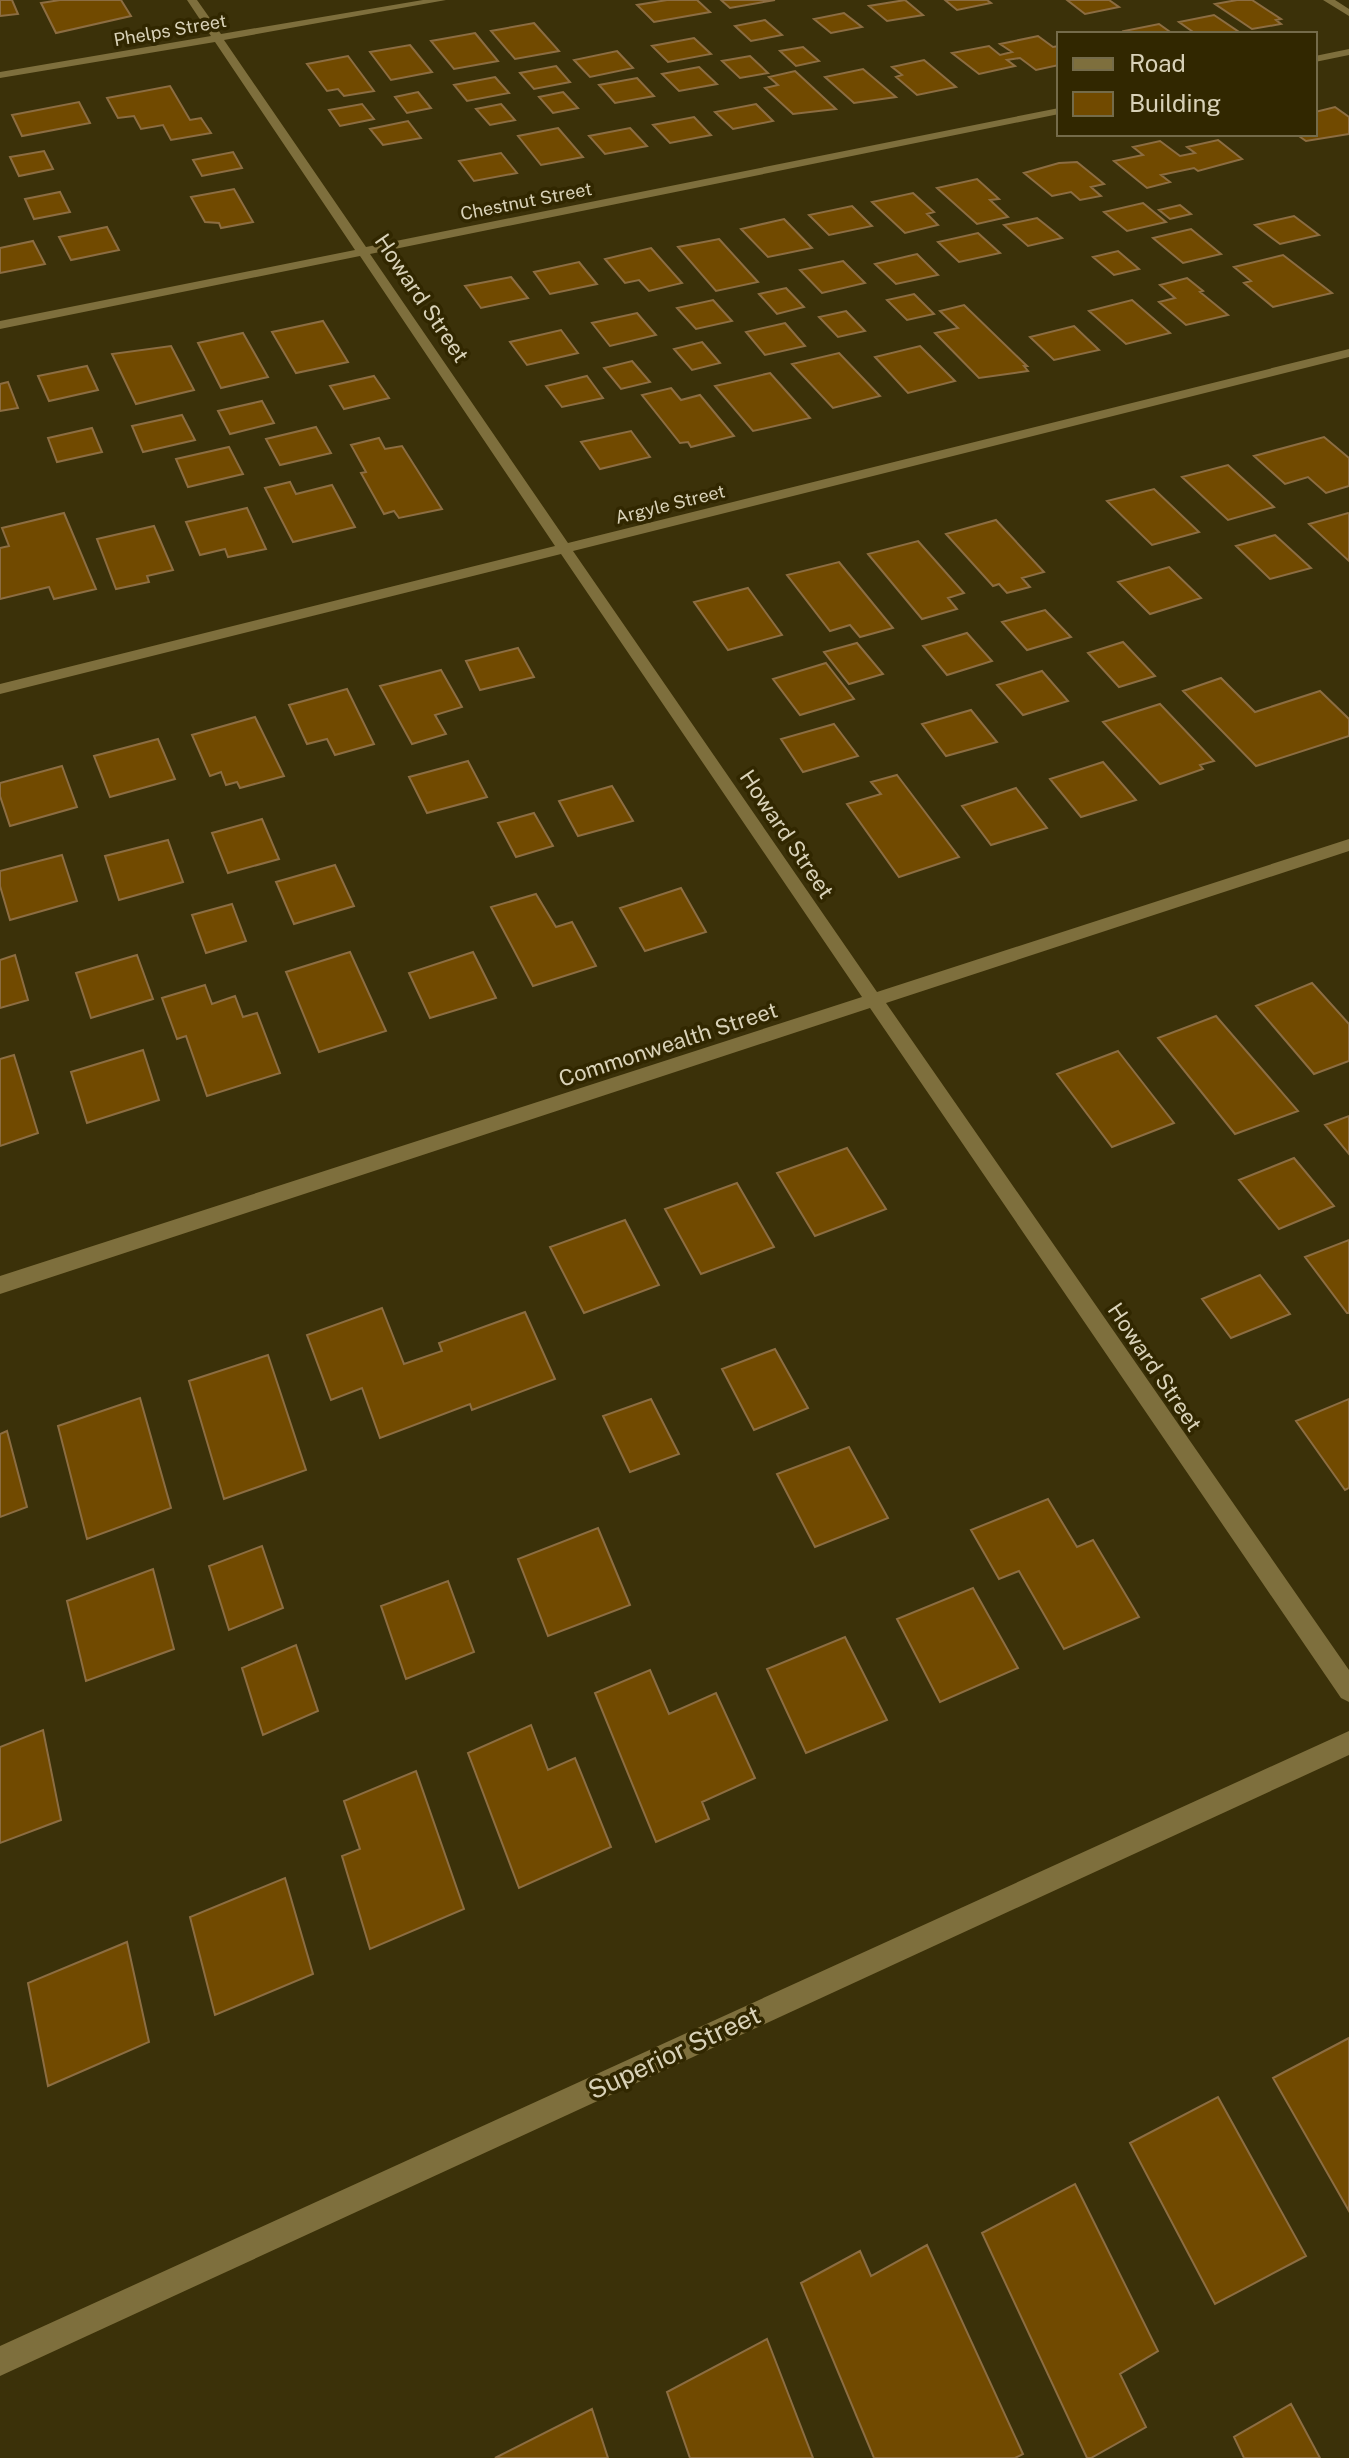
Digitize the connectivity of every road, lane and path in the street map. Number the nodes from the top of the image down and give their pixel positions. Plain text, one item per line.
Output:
1 (192, 0) edge
2 (441, 0) edge
3 (1328, 0) edge
4 (1349, 13) edge
5 (218, 38) junction
6 (1349, 52) edge
7 (1317, 59) edge
8 (0, 75) edge
9 (1057, 111) edge
10 (364, 251) junction
11 (0, 325) edge
12 (1349, 353) edge
13 (567, 548) junction
14 (0, 689) edge
15 (1349, 845) edge
16 (877, 1001) junction
17 (0, 1285) edge
18 (1349, 1690) edge
19 (1349, 1743) edge
20 (0, 2361) edge

1 - 5 street, Howard Street
2 - 5 street, Phelps Street
3 - 4 street
5 - 8 street, Phelps Street
5 - 10 street, Howard Street
6 - 7 street
9 - 10 street, Chestnut Street
10 - 11 street, Chestnut Street
10 - 13 street, Howard Street
12 - 13 street, Argyle Street
13 - 14 street, Argyle Street
13 - 16 street, Howard Street
15 - 16 street, Commonwealth Street
16 - 17 street, Commonwealth Street
16 - 18 street, Howard Street
19 - 20 street, Superior Street

